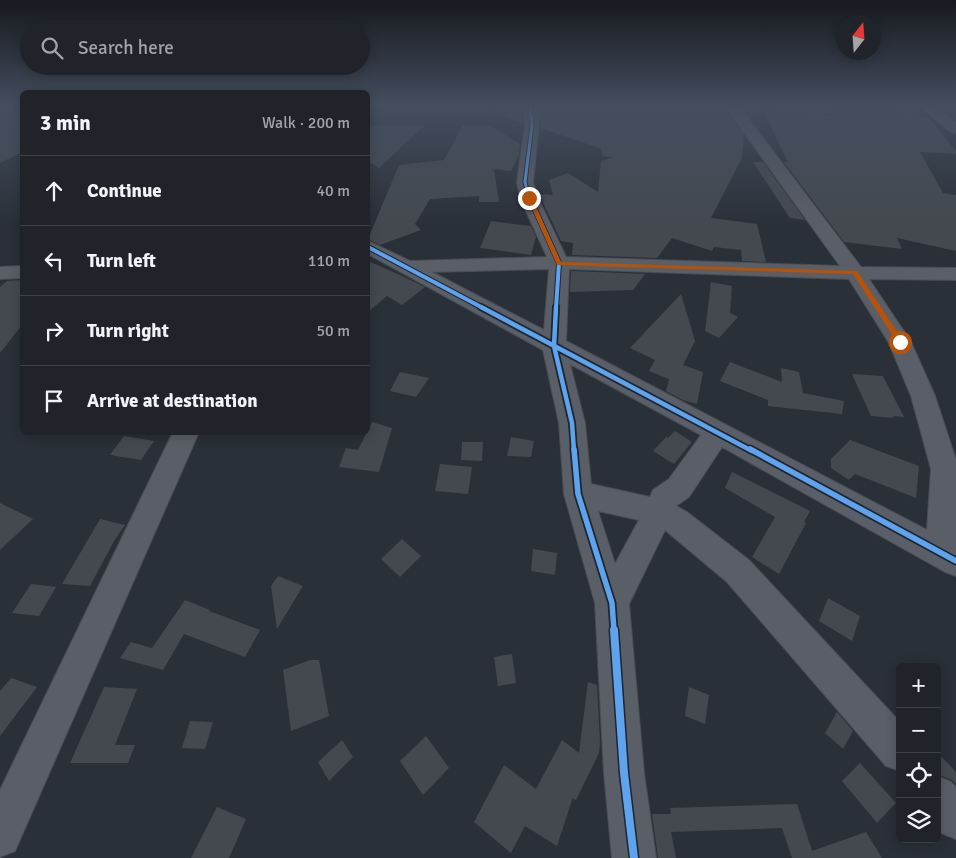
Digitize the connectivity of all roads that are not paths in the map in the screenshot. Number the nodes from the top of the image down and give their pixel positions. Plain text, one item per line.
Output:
1 (530, 145) edge
2 (761, 145) edge
3 (370, 248) edge
4 (559, 263) junction
5 (407, 267) junction
6 (20, 272) edge
7 (0, 273) edge
8 (855, 273) junction
9 (956, 274) edge
10 (554, 346) junction
11 (718, 432) junction
12 (185, 435) edge
13 (578, 494) junction
14 (659, 512) junction
15 (948, 557) edge
16 (612, 603) junction
17 (896, 747) edge
18 (939, 798) edge
19 (956, 818) edge
20 (0, 836) edge
21 (634, 858) edge

1 - 4 street
2 - 8 street
3 - 5 street
4 - 5 street
4 - 8 street
4 - 10 street
5 - 10 street
6 - 7 street
8 - 9 street
8 - 15 street
10 - 11 street
10 - 13 street
11 - 14 street
11 - 15 street
12 - 20 street
13 - 14 street
13 - 16 street
14 - 16 street
14 - 17 street
16 - 21 street
18 - 19 street

